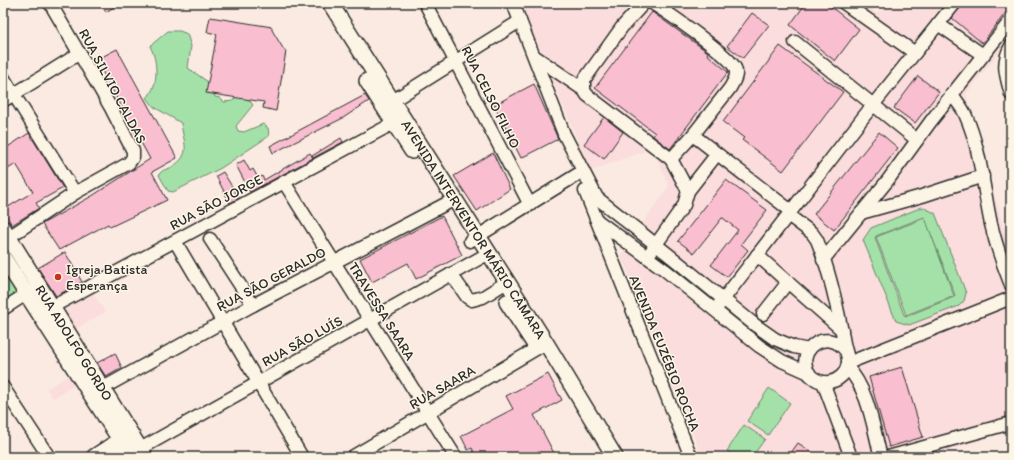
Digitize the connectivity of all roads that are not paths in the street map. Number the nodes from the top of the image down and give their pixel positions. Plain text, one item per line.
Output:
1 (50, 3) edge
2 (323, 3) edge
3 (425, 3) edge
4 (513, 3) edge
5 (651, 3) edge
6 (844, 3) edge
7 (955, 3) edge
8 (1011, 20) edge
9 (520, 21) junction
10 (938, 24) junction
11 (795, 42) dead end
12 (1011, 46) edge
13 (80, 53) junction
14 (915, 53) junction
15 (983, 55) junction
16 (534, 56) junction
17 (456, 62) junction
18 (3, 77) edge
19 (584, 90) junction
20 (952, 94) junction
21 (1011, 94) edge
22 (8, 98) edge
23 (388, 104) junction
24 (873, 105) junction
25 (394, 123) junction
26 (693, 135) junction
27 (917, 140) junction
28 (717, 154) junction
29 (671, 159) junction
30 (580, 172) junction
31 (983, 176) junction
32 (284, 182) junction
33 (688, 191) junction
34 (75, 193) junction
35 (451, 201) junction
36 (530, 205) junction
37 (790, 213) junction
38 (862, 213) junction
39 (598, 221) junction
40 (628, 224) junction
41 (5, 235) edge
42 (620, 237) junction
43 (210, 239) dead end
44 (474, 239) junction
45 (175, 241) junction
46 (656, 245) junction
47 (484, 255) junction
48 (757, 255) junction
49 (648, 257) junction
50 (3, 258) edge
51 (611, 260) junction
52 (823, 260) junction
53 (333, 261) junction
54 (451, 274) junction
55 (788, 282) junction
56 (503, 285) junction
57 (1011, 285) edge
58 (33, 290) junction
59 (1011, 298) edge
60 (722, 300) junction
61 (253, 305) junction
62 (52, 308) junction
63 (3, 309) edge
64 (715, 310) junction
65 (763, 314) dead end
66 (370, 320) junction
67 (222, 322) junction
68 (842, 330) junction
69 (542, 346) junction
70 (809, 350) junction
71 (846, 351) junction
72 (848, 365) junction
73 (809, 373) junction
74 (258, 382) junction
75 (823, 382) junction
76 (3, 387) edge
77 (102, 388) junction
78 (428, 412) junction
79 (1011, 422) edge
80 (597, 436) junction
81 (126, 437) junction
82 (137, 455) edge
83 (455, 456) dead end
84 (50, 457) edge
85 (94, 457) edge
86 (302, 457) edge
87 (352, 457) edge
88 (604, 457) edge
89 (615, 457) edge
90 (691, 457) edge
91 (851, 457) edge
92 (881, 457) edge
93 (888, 457) edge

1 - 13 street, RUA SILVIO CALDAS
2 - 23 main road, AVENIDA INTERVENTOR MÁRIO CÂMARA
3 - 17 street, RUA CELSO FILHO
4 - 9 street, AVENIDA EUZÉBIO ROCHA
5 - 19 street
5 - 26 street
6 - 14 street
7 - 10 street
8 - 15 street
9 - 16 street, AVENIDA EUZÉBIO ROCHA
9 - 17 street
10 - 14 street
10 - 15 street
11 - 24 street
12 - 21 street
13 - 22 street
13 - 34 street, RUA SILVIO CALDAS
14 - 24 street
15 - 20 street
16 - 19 street
16 - 30 street, AVENIDA EUZÉBIO ROCHA
17 - 23 street
17 - 36 street, RUA CELSO FILHO
18 - 22 street
19 - 29 street
20 - 27 street
20 - 31 street
22 - 34 street
23 - 25 main road, AVENIDA INTERVENTOR MÁRIO CÂMARA
23 - 35 main road, AVENIDA INTERVENTOR MÁRIO CÂMARA
24 - 27 street
24 - 37 street
25 - 32 street, RUA SÃO JORGE
25 - 35 main road, AVENIDA INTERVENTOR MÁRIO CÂMARA
26 - 28 street
26 - 29 street
27 - 38 street
28 - 33 street
28 - 37 street
29 - 33 street
30 - 36 street
30 - 39 street, AVENIDA EUZÉBIO ROCHA
30 - 40 street, AVENIDA EUZÉBIO ROCHA
31 - 38 street
31 - 57 street
32 - 45 street, RUA SÃO JORGE
32 - 53 street, TRAVESSA SAARA
33 - 46 street
34 - 41 street
35 - 44 main road, AVENIDA INTERVENTOR MÁRIO CÂMARA
35 - 53 street, RUA SÃO GERALDO
36 - 44 street
37 - 48 street
37 - 52 street
38 - 52 street
39 - 42 street
39 - 51 street, AVENIDA EUZÉBIO ROCHA
40 - 42 street
40 - 46 street, AVENIDA EUZÉBIO ROCHA
41 - 58 main road, RUA ADOLFO GORDO
42 - 49 street
42 - 51 street
43 - 61 street
44 - 47 main road, AVENIDA INTERVENTOR MÁRIO CÂMARA
45 - 62 street, RUA SÃO JORGE
45 - 67 street
46 - 49 street
46 - 60 street, AVENIDA EUZÉBIO ROCHA
47 - 54 street, RUA SÃO LUÍS
47 - 56 main road, AVENIDA INTERVENTOR MÁRIO CÂMARA
48 - 55 street
48 - 60 street
49 - 64 street
50 - 58 main road, RUA ADOLFO GORDO
51 - 90 street, AVENIDA EUZÉBIO ROCHA
52 - 68 street
53 - 61 street, RUA SÃO GERALDO
53 - 66 street, TRAVESSA SAARA
54 - 56 street
54 - 66 street, RUA SÃO LUÍS
55 - 65 street
55 - 68 street
56 - 69 main road, AVENIDA INTERVENTOR MÁRIO CÂMARA
58 - 62 main road, RUA ADOLFO GORDO
58 - 63 street
58 - 81 main road, RUA ADOLFO GORDO
59 - 72 street
60 - 64 street
60 - 70 street, AVENIDA EUZÉBIO ROCHA
61 - 67 street, RUA SÃO GERALDO
62 - 77 main road, RUA ADOLFO GORDO
64 - 73 street
66 - 74 street, RUA SÃO LUÍS
66 - 78 street, TRAVESSA SAARA
67 - 74 street
67 - 77 street, RUA SÃO GERALDO
68 - 71 street
69 - 78 street, RUA SAARA
69 - 80 main road, AVENIDA INTERVENTOR MÁRIO CÂMARA
70 - 71 street
70 - 73 street
71 - 72 street
72 - 75 street
72 - 92 street
73 - 75 street
74 - 82 street, RUA SÃO LUÍS
74 - 86 street
75 - 91 street
76 - 84 street
77 - 81 main road, RUA ADOLFO GORDO
78 - 83 street, TRAVESSA SAARA
78 - 87 street, RUA SAARA
79 - 93 street
80 - 88 main road, AVENIDA INTERVENTOR MÁRIO CÂMARA
80 - 89 main road, AVENIDA INTERVENTOR MÁRIO CÂMARA
81 - 82 main road, RUA ADOLFO GORDO
81 - 85 main road

